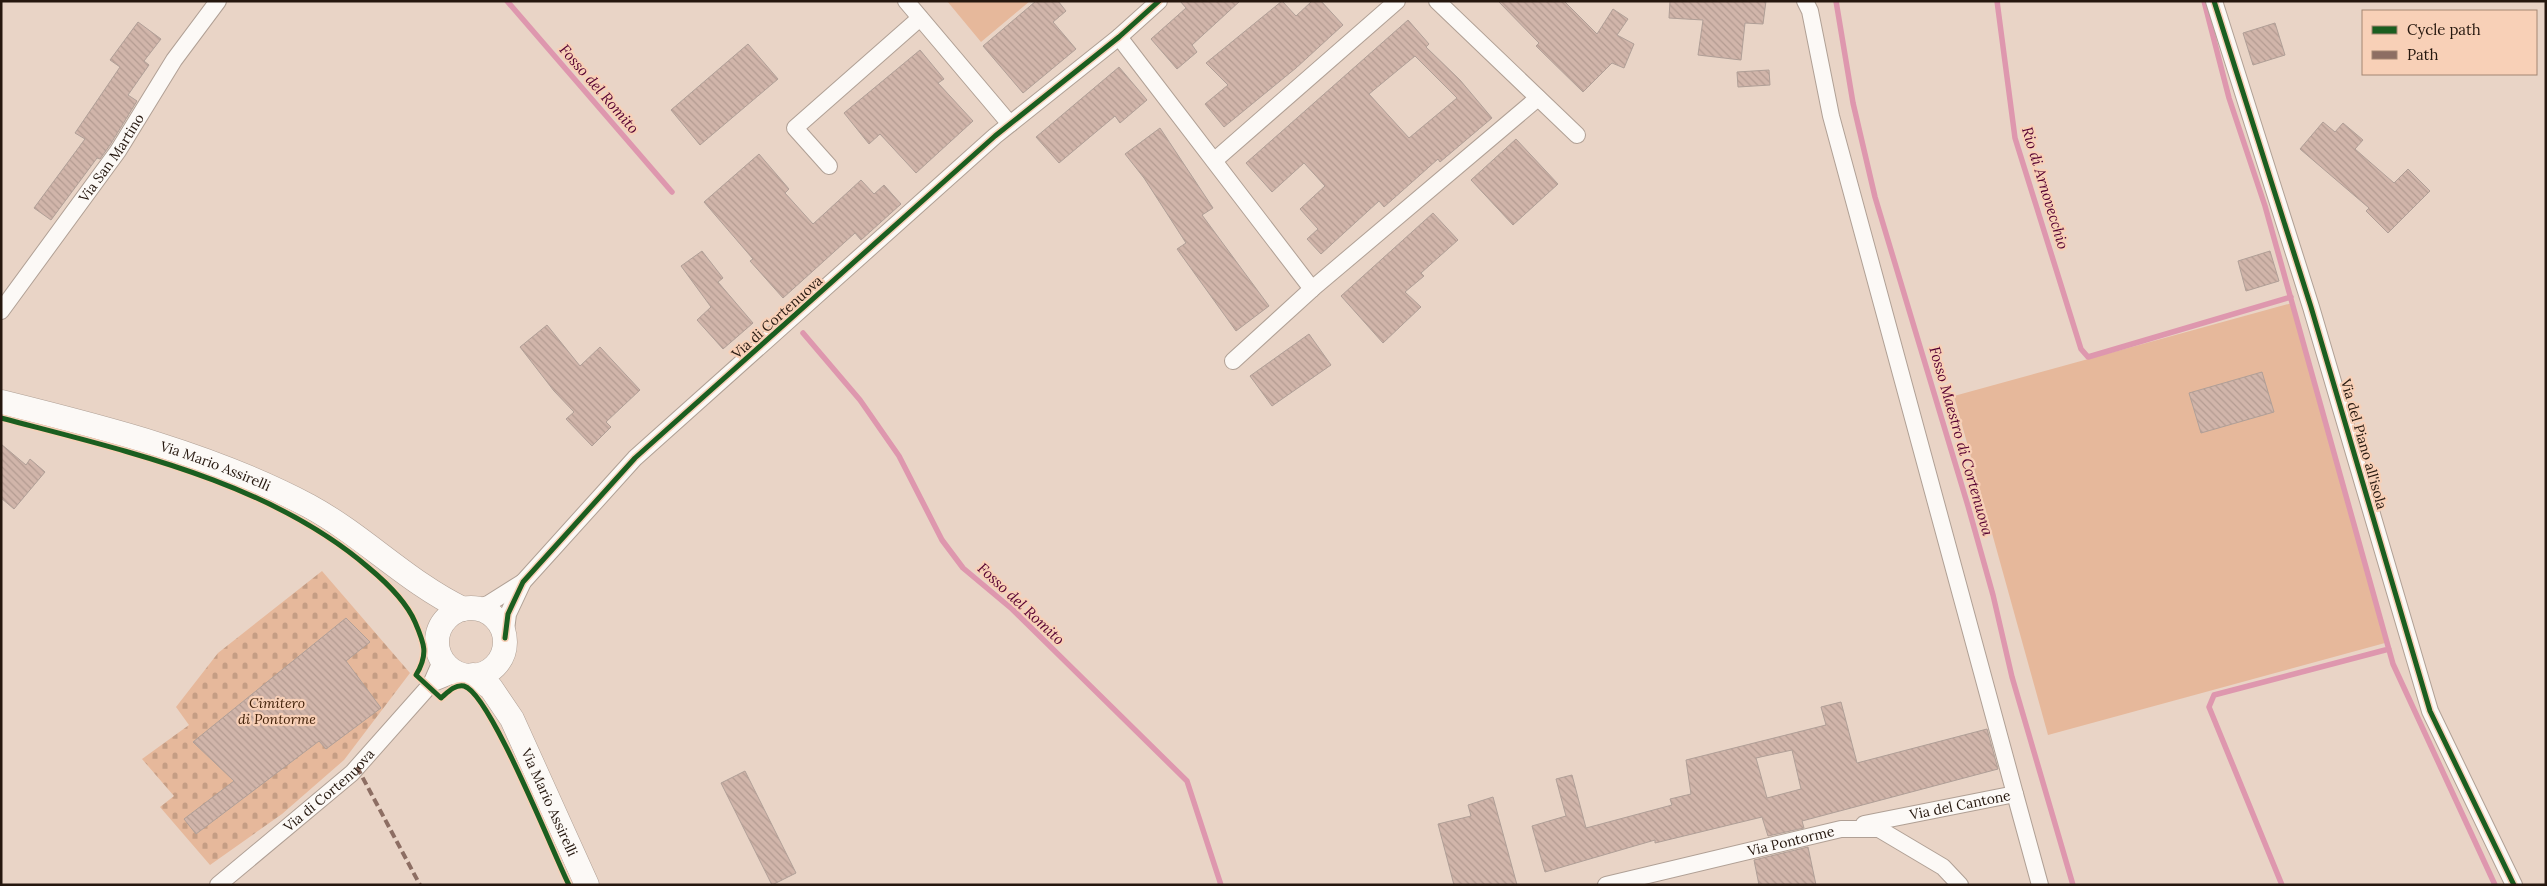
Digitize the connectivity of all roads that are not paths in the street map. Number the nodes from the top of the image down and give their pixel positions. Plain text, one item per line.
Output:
1 (218, 1) edge
2 (906, 1) edge
3 (1159, 1) edge
4 (1397, 1) edge
5 (1437, 1) edge
6 (1805, 1) edge
7 (2214, 1) edge
8 (920, 18) junction
9 (1113, 42) junction
10 (1538, 98) junction
11 (1010, 124) junction
12 (1577, 134) dead end
13 (1215, 160) junction
14 (829, 166) dead end
15 (1312, 289) junction
16 (1, 311) edge
17 (1233, 360) dead end
18 (1, 402) edge
19 (408, 576) junction
20 (523, 582) junction
21 (469, 608) junction
22 (439, 629) junction
23 (505, 644) junction
24 (458, 669) junction
25 (512, 720) junction
26 (2015, 794) junction
27 (1840, 829) junction
28 (218, 885) edge
29 (587, 885) edge
30 (1606, 885) edge
31 (1960, 885) edge
32 (2040, 885) edge
33 (2514, 885) edge

1 - 16 street, Via San Martino
2 - 8 street
3 - 9 street, Via di Cortenuova
4 - 13 street
5 - 10 street
6 - 26 street
7 - 33 street, Via del Piano all'isola
8 - 11 street
8 - 14 street
9 - 11 street, Via di Cortenuova
9 - 13 street
10 - 12 street
10 - 15 street
11 - 20 street, Via di Cortenuova
13 - 15 street
15 - 17 street
18 - 19 street, Via Mario Assirelli
19 - 21 street, Via Mario Assirelli
19 - 22 street
20 - 21 street, Via di Cortenuova
20 - 23 street, Via di Cortenuova
21 - 22 street, Via di Cortenuova
21 - 23 street
22 - 24 street
23 - 24 street, Via di Cortenuova
23 - 25 street
24 - 25 street
24 - 28 street, Via di Cortenuova
25 - 29 street, Via Mario Assirelli
26 - 27 street, Via del Cantone
26 - 32 street, Via del Cantone
27 - 30 street, Via Pontorme
27 - 31 street, Via Pontorme

